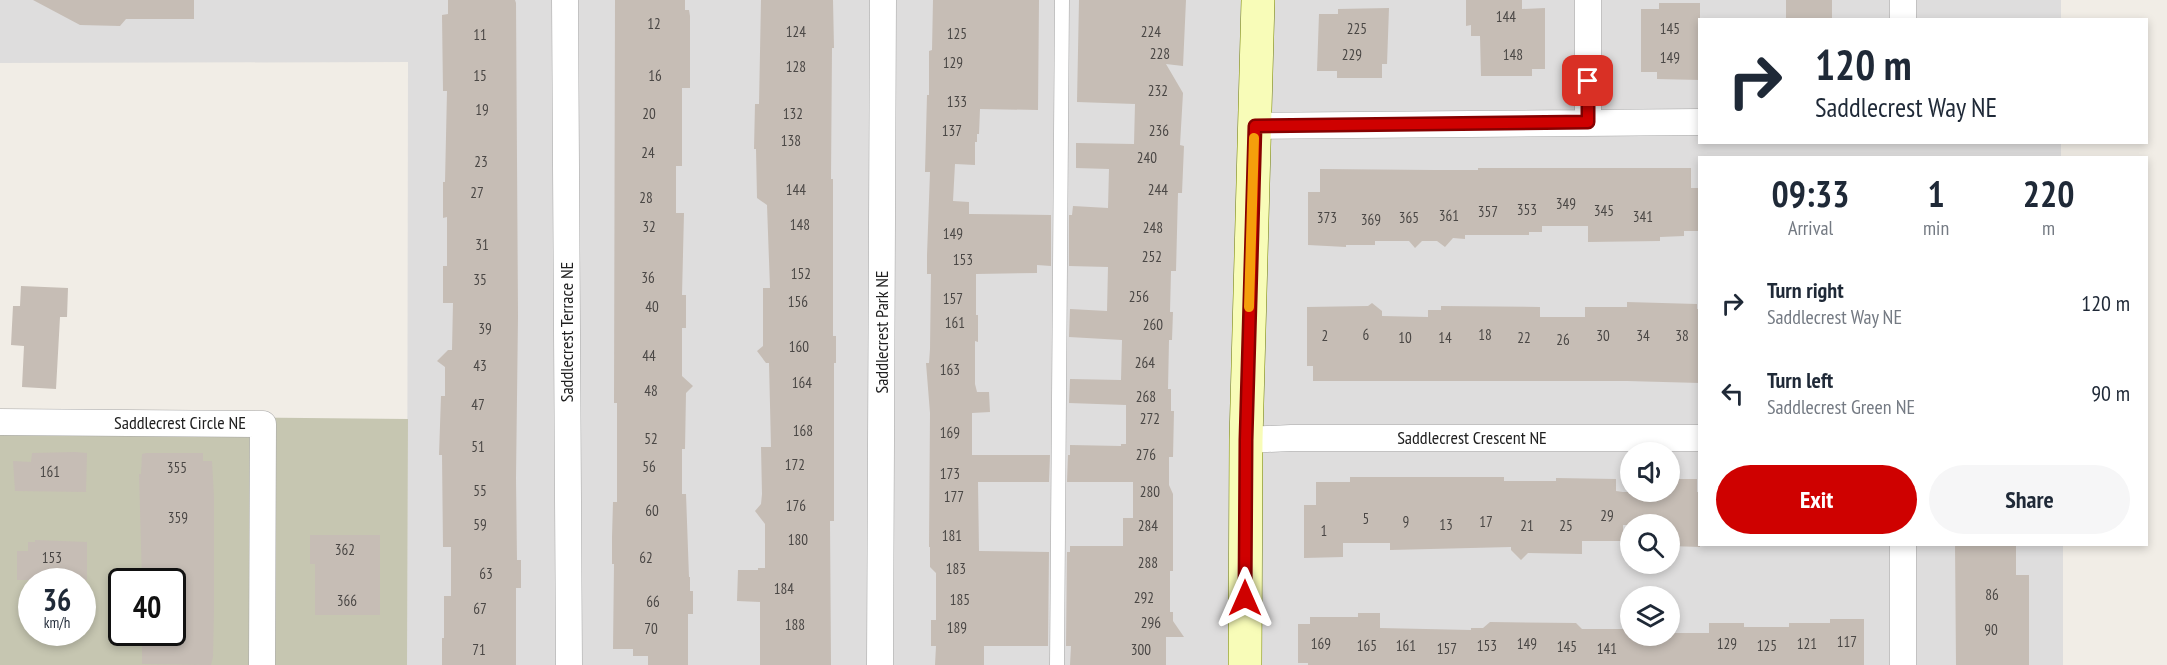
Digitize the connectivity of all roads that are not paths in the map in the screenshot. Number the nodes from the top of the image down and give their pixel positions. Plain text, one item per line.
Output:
1 (565, 0) edge
2 (883, 0) edge
3 (1062, 0) edge
4 (1258, 0) edge
5 (1588, 0) edge
6 (1903, 0) edge
7 (1903, 18) edge
8 (1588, 122) junction
9 (1698, 122) edge
10 (1255, 126) junction
11 (0, 422) edge
12 (1698, 438) edge
13 (1246, 440) junction
14 (1903, 546) edge
15 (262, 665) edge
16 (569, 665) edge
17 (880, 665) edge
18 (1057, 665) edge
19 (1245, 665) edge
20 (1903, 665) edge

1 - 16 street, Saddlecrest Terrace NE
2 - 17 street, Saddlecrest Park NE
3 - 18 lane
4 - 10 street
5 - 8 street
6 - 7 street
8 - 9 street
8 - 10 street
10 - 13 street
11 - 15 street, Saddlecrest Circle NE
12 - 13 street, Saddlecrest Crescent NE
13 - 19 street
14 - 20 street

